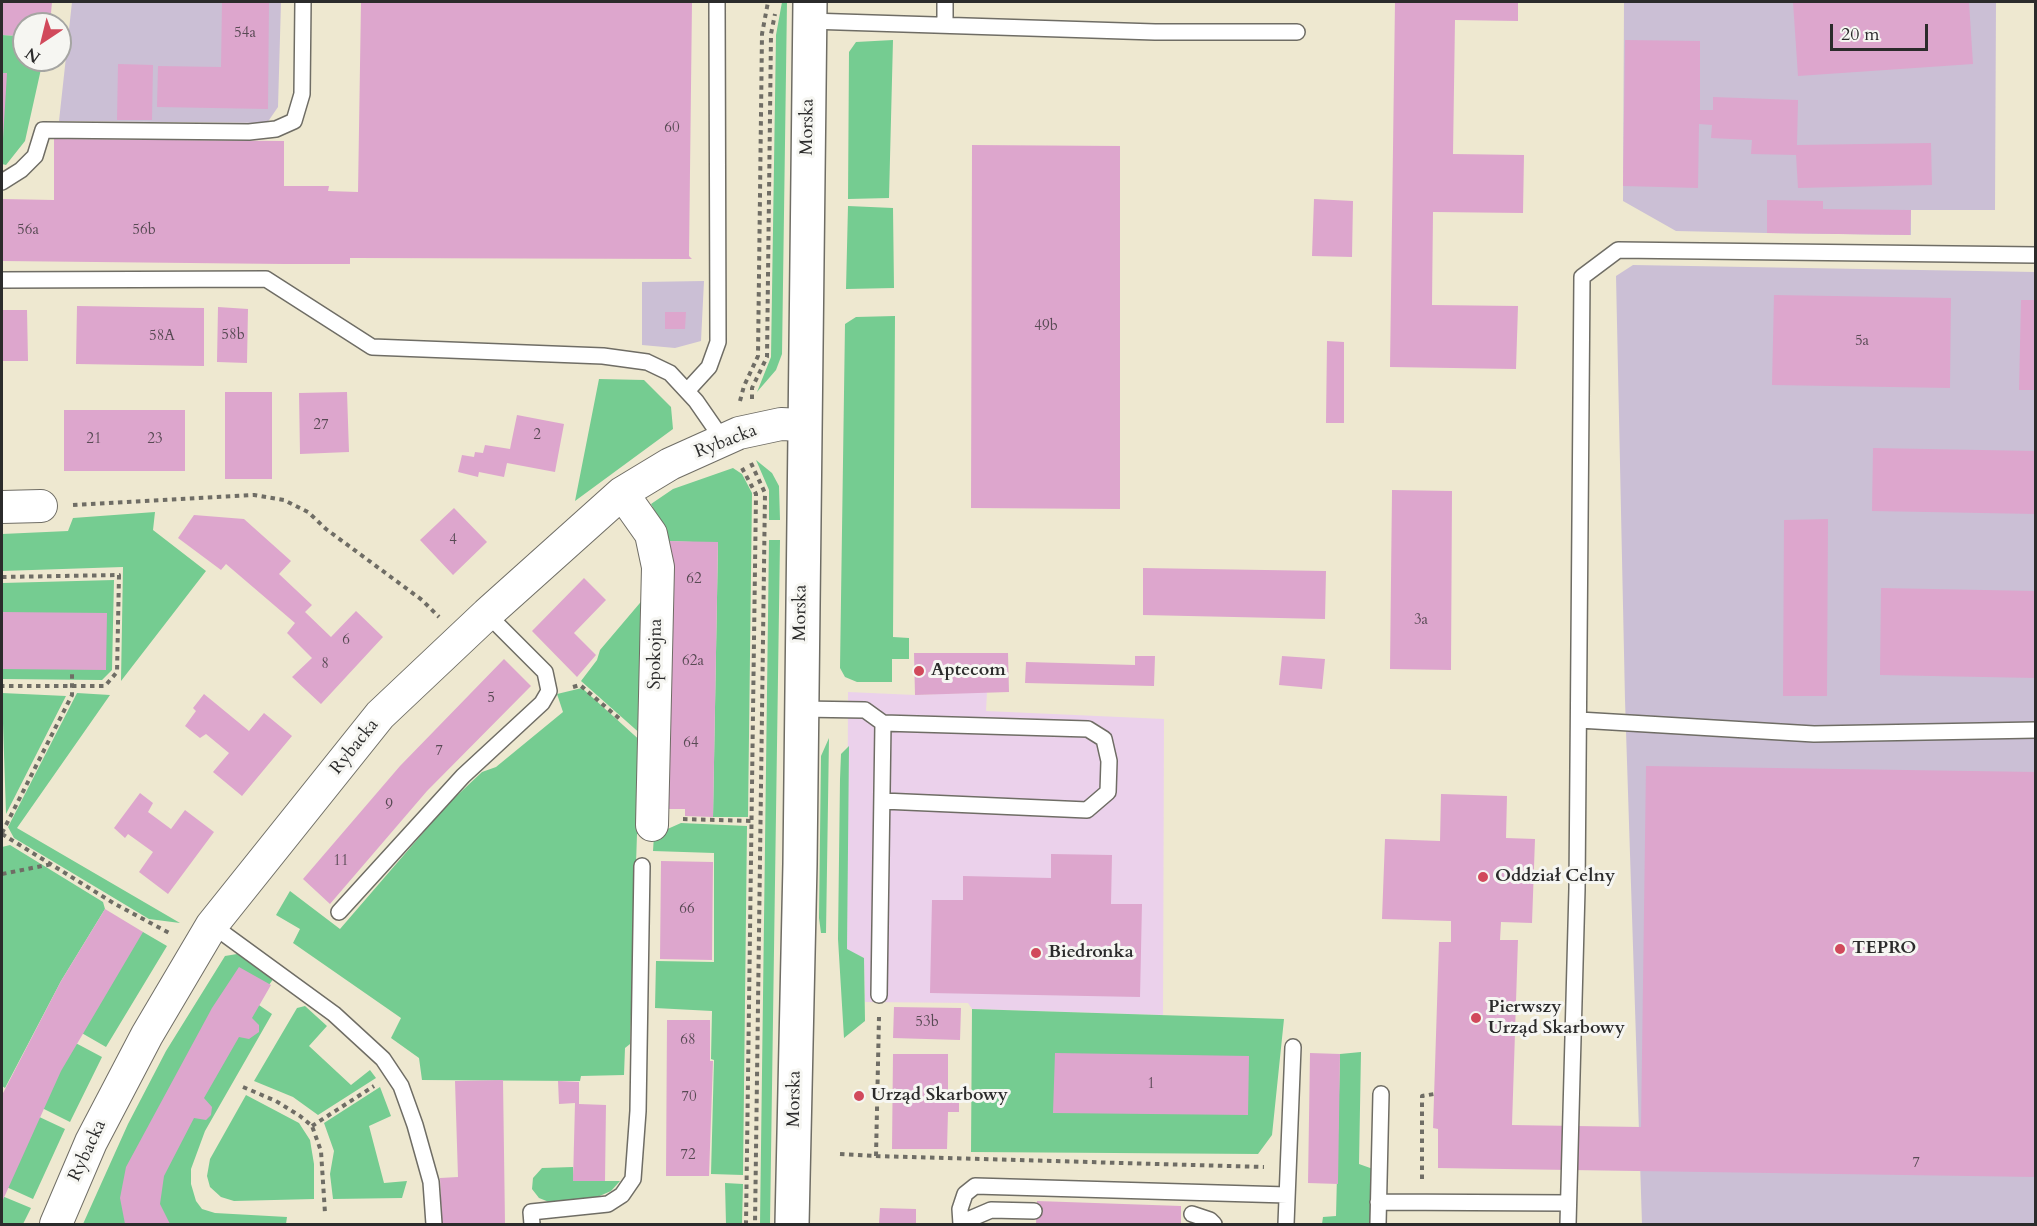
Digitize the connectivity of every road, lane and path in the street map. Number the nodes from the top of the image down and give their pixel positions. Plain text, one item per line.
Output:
1 (303, 2) edge
2 (717, 2) edge
3 (768, 2) edge
4 (945, 2) edge
5 (776, 9) dead end
6 (809, 11) edge
7 (945, 25) junction
8 (1297, 32) dead end
9 (2, 182) edge
10 (2036, 255) edge
11 (2, 280) edge
12 (687, 391) junction
13 (752, 398) dead end
14 (739, 410) dead end
15 (803, 425) junction
16 (730, 452) junction
17 (751, 459) dead end
18 (622, 493) junction
19 (41, 506) joint
20 (2, 507) edge
21 (2, 577) edge
22 (487, 614) junction
23 (461, 639) junction
24 (72, 670) dead end
25 (580, 685) dead end
26 (2, 686) edge
27 (72, 687) junction
28 (800, 709) junction
29 (1579, 720) junction
30 (883, 723) junction
31 (2036, 730) edge
32 (654, 748) junction
33 (883, 801) junction
34 (751, 821) junction
35 (652, 822) joint
36 (2, 835) edge
37 (53, 864) junction
38 (642, 866) dead end
39 (2, 874) edge
40 (339, 912) dead end
41 (205, 937) junction
42 (879, 995) joint
43 (1293, 1047) dead end
44 (393, 1073) junction
45 (243, 1087) dead end
46 (1381, 1094) dead end
47 (1434, 1094) dead end
48 (312, 1126) junction
49 (840, 1154) dead end
50 (876, 1156) junction
51 (1288, 1168) junction
52 (1287, 1195) junction
53 (1378, 1202) junction
54 (1422, 1203) junction
55 (1567, 1203) junction
56 (1034, 1210) dead end
57 (325, 1213) dead end
58 (1192, 1214) dead end
59 (56, 1224) edge
60 (434, 1224) edge
61 (532, 1224) edge
62 (746, 1224) edge
63 (755, 1224) edge
64 (792, 1224) edge
65 (961, 1224) edge
66 (966, 1224) edge
67 (1214, 1224) edge
68 (1286, 1224) edge
69 (1378, 1224) edge
70 (1568, 1224) edge

1 - 9 lane
2 - 12 lane
3 - 14 path
4 - 7 lane
5 - 13 path
6 - 7 lane
6 - 15 street, Morska
7 - 8 lane
10 - 29 lane
11 - 12 lane
12 - 16 lane
15 - 16 street, Rybacka
15 - 28 street, Morska
16 - 18 street, Rybacka
16 - 34 path
17 - 63 path
18 - 22 street, Rybacka
18 - 32 street, Spokojna
19 - 20 street
19 - 23 path
21 - 27 path
22 - 23 street, Rybacka
22 - 40 lane
23 - 41 street, Rybacka
24 - 27 path
25 - 32 path
26 - 27 path
27 - 36 path
28 - 30 lane
28 - 64 street, Morska
29 - 31 lane
29 - 55 lane
30 - 33 lane
30 - 33 lane
32 - 35 street, Spokojna
33 - 42 lane
34 - 35 path
34 - 62 path
36 - 37 path
37 - 39 path
37 - 41 path
38 - 61 lane
41 - 44 lane
41 - 59 street, Rybacka
42 - 50 path
43 - 51 lane
44 - 48 path
44 - 60 lane
45 - 48 path
46 - 53 lane
47 - 54 path
48 - 57 path
49 - 50 path
50 - 51 path
51 - 52 lane
52 - 65 lane
52 - 68 lane
53 - 54 lane
53 - 69 lane
54 - 55 lane
55 - 70 lane
56 - 66 lane
58 - 67 lane

